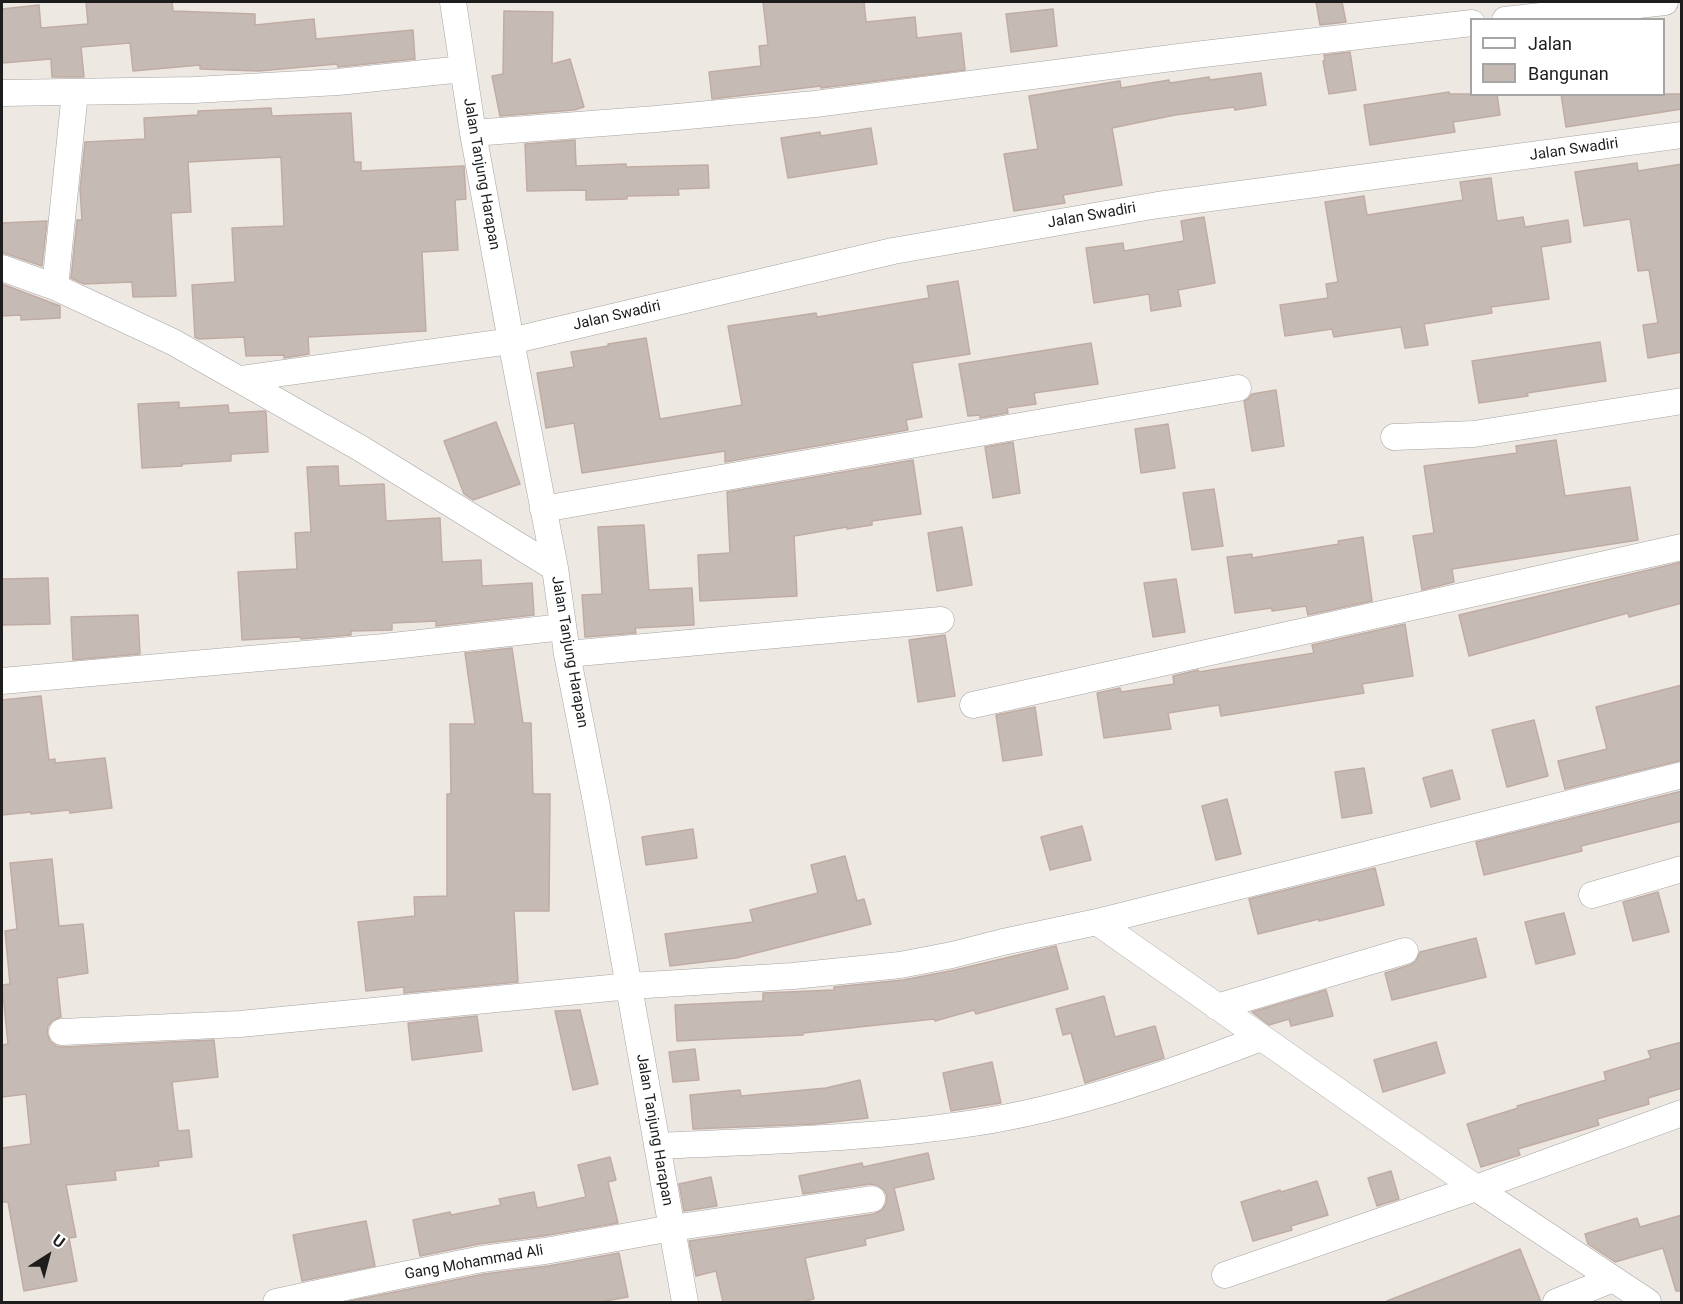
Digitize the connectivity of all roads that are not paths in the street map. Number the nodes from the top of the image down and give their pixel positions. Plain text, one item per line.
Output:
1 (453, 2) edge
2 (1665, 2) edge
3 (1523, 18) edge
4 (1470, 23) edge
5 (462, 69) junction
6 (75, 92) junction
7 (2, 93) edge
8 (473, 133) junction
9 (1682, 135) edge
10 (2, 268) edge
11 (55, 287) junction
12 (511, 341) junction
13 (240, 379) junction
14 (1238, 388) dead end
15 (1682, 402) edge
16 (1394, 437) dead end
17 (543, 509) junction
18 (1682, 547) edge
19 (555, 568) junction
20 (941, 620) dead end
21 (563, 627) junction
22 (567, 654) junction
23 (2, 681) edge
24 (974, 705) dead end
25 (1682, 775) edge
26 (1682, 869) edge
27 (1592, 895) dead end
28 (1098, 922) junction
29 (1405, 951) dead end
30 (630, 986) junction
31 (1217, 1007) junction
32 (62, 1032) dead end
33 (1261, 1038) junction
34 (1682, 1113) edge
35 (657, 1146) junction
36 (1476, 1188) junction
37 (872, 1200) dead end
38 (672, 1228) junction
39 (1225, 1275) dead end
40 (1613, 1279) junction
41 (276, 1302) edge
42 (685, 1302) edge
43 (1556, 1302) edge
44 (1648, 1302) edge

1 - 5 street, Jalan Tanjung Harapan
2 - 3 street
4 - 8 street
5 - 6 street
5 - 8 street, Jalan Tanjung Harapan
6 - 7 street
6 - 11 street
8 - 12 street, Jalan Tanjung Harapan
9 - 12 street, Jalan Swadiri
10 - 11 street
11 - 13 street
12 - 13 street, Jalan Swadiri
12 - 17 street, Jalan Tanjung Harapan
13 - 19 street
14 - 17 street
15 - 16 street
17 - 19 street, Jalan Tanjung Harapan
18 - 24 street
19 - 21 street, Jalan Tanjung Harapan
20 - 22 street
21 - 22 street, Jalan Tanjung Harapan
21 - 23 street
22 - 30 street, Jalan Tanjung Harapan
25 - 28 street
26 - 27 street
28 - 30 street
28 - 31 street
29 - 31 street
30 - 32 street
30 - 35 street, Jalan Tanjung Harapan
31 - 33 street
33 - 35 street
33 - 36 street
34 - 36 street
35 - 38 street, Jalan Tanjung Harapan
36 - 39 street
36 - 40 street
37 - 38 street, Gang Mohammad Ali
38 - 41 street, Gang Mohammad Ali
38 - 42 street, Jalan Tanjung Harapan
40 - 43 street
40 - 44 street

